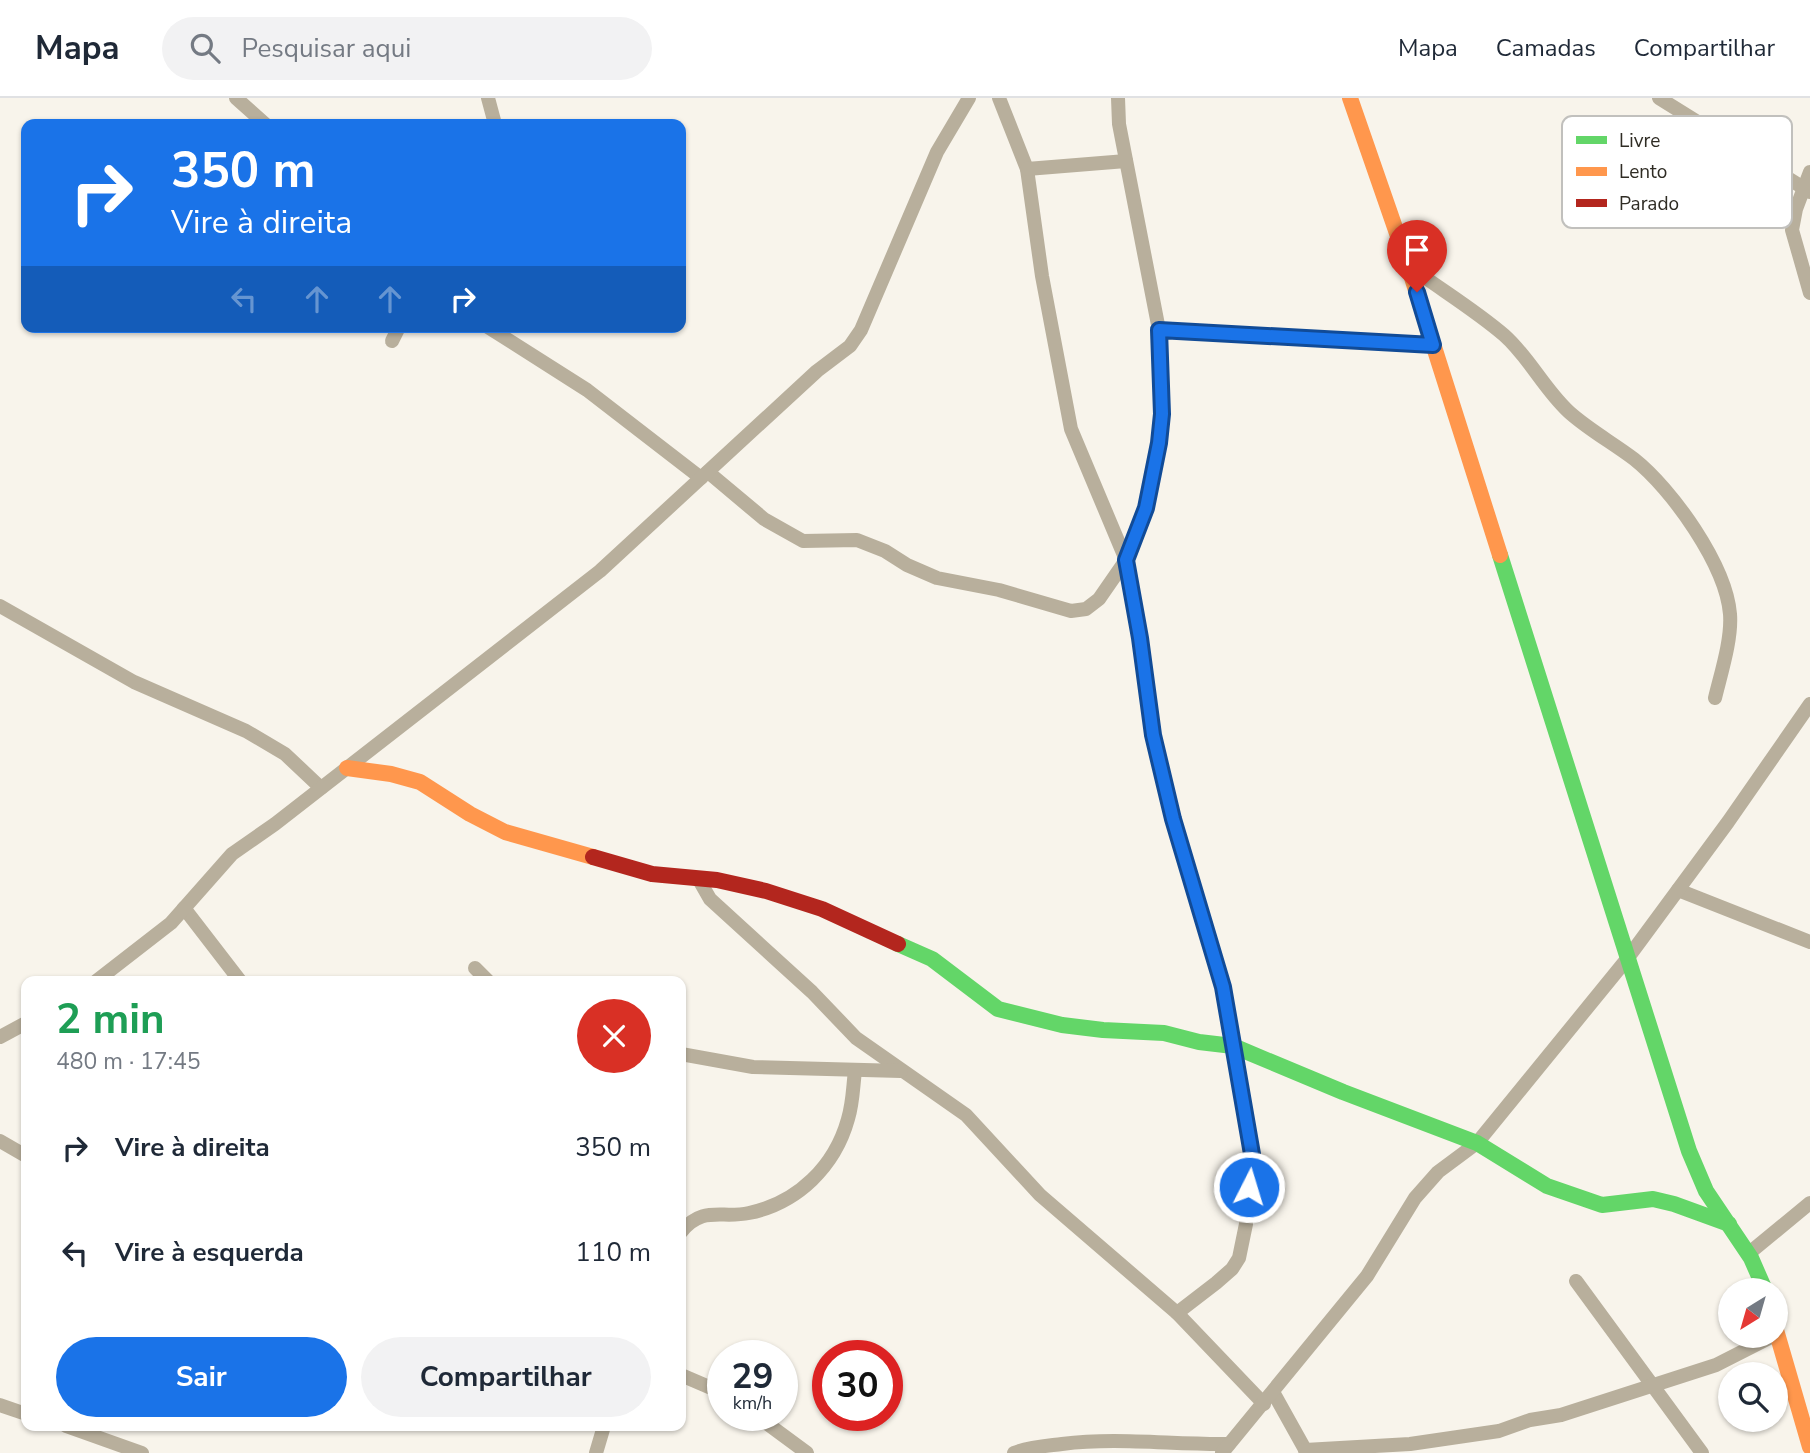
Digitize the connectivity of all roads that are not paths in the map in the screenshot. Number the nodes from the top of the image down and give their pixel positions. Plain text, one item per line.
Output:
1 (488, 98) edge
2 (969, 98) edge
3 (999, 98) edge
4 (1118, 98) edge
5 (1350, 98) edge
6 (1659, 98) edge
7 (241, 100) edge
8 (1688, 116) edge
9 (260, 119) edge
10 (494, 119) edge
11 (1126, 161) junction
12 (1027, 169) junction
13 (1810, 172) edge
14 (1792, 182) edge
15 (1807, 191) edge
16 (1408, 265) junction
17 (1810, 293) edge
18 (1159, 330) junction
19 (497, 333) edge
20 (1433, 345) junction
21 (704, 475) junction
22 (1126, 560) junction
23 (0, 606) edge
24 (1715, 698) dead end
25 (1810, 704) edge
26 (347, 768) junction
27 (321, 788) junction
28 (698, 878) junction
29 (1678, 890) junction
30 (184, 908) junction
31 (1810, 942) edge
32 (1627, 959) junction
33 (475, 968) dead end
34 (103, 976) edge
35 (236, 976) edge
36 (483, 976) edge
37 (21, 1026) edge
38 (0, 1037) edge
39 (1233, 1046) junction
40 (686, 1055) edge
41 (855, 1071) junction
42 (901, 1071) junction
43 (0, 1141) edge
44 (1478, 1143) junction
45 (21, 1153) edge
46 (1810, 1202) edge
47 (1729, 1224) junction
48 (686, 1228) edge
49 (1748, 1254) junction
50 (1759, 1278) edge
51 (1576, 1281) dead end
52 (1177, 1312) junction
53 (1749, 1348) edge
54 (1780, 1348) edge
55 (686, 1377) edge
56 (1652, 1384) junction
57 (707, 1386) edge
58 (1269, 1398) junction
59 (0, 1405) edge
60 (21, 1412) edge
61 (80, 1431) edge
62 (603, 1431) edge
63 (777, 1431) edge
64 (1810, 1447) edge
65 (1226, 1449) edge
66 (1306, 1451) edge
67 (142, 1453) edge
68 (596, 1453) edge
69 (807, 1453) edge
70 (1014, 1453) edge
71 (1702, 1453) edge

1 - 10 street
2 - 21 street
3 - 12 street
4 - 11 street
5 - 16 street
6 - 8 street
7 - 9 street
11 - 12 street
11 - 18 street
12 - 22 street
13 - 15 street
14 - 15 street
15 - 17 street
16 - 20 street
16 - 24 street
18 - 20 street
18 - 22 street
19 - 21 street
20 - 32 street
21 - 22 street
21 - 26 street
22 - 39 street
23 - 27 street
25 - 29 street
26 - 27 street
26 - 28 street
27 - 30 street
28 - 39 street
28 - 42 street
29 - 31 street
29 - 32 street
30 - 34 street
30 - 35 street
32 - 44 street
32 - 47 street
33 - 36 street
37 - 38 street
39 - 44 street
39 - 52 street
40 - 41 street
41 - 42 street
41 - 48 street
42 - 52 street
43 - 45 street
44 - 47 street
44 - 58 street
46 - 49 street
47 - 49 street
49 - 50 street
51 - 56 street
52 - 58 street
53 - 56 street
54 - 64 street
55 - 57 street
56 - 66 street
56 - 71 street
58 - 65 street
58 - 66 street
59 - 60 street
61 - 67 street
62 - 68 street
63 - 69 street
65 - 70 street

